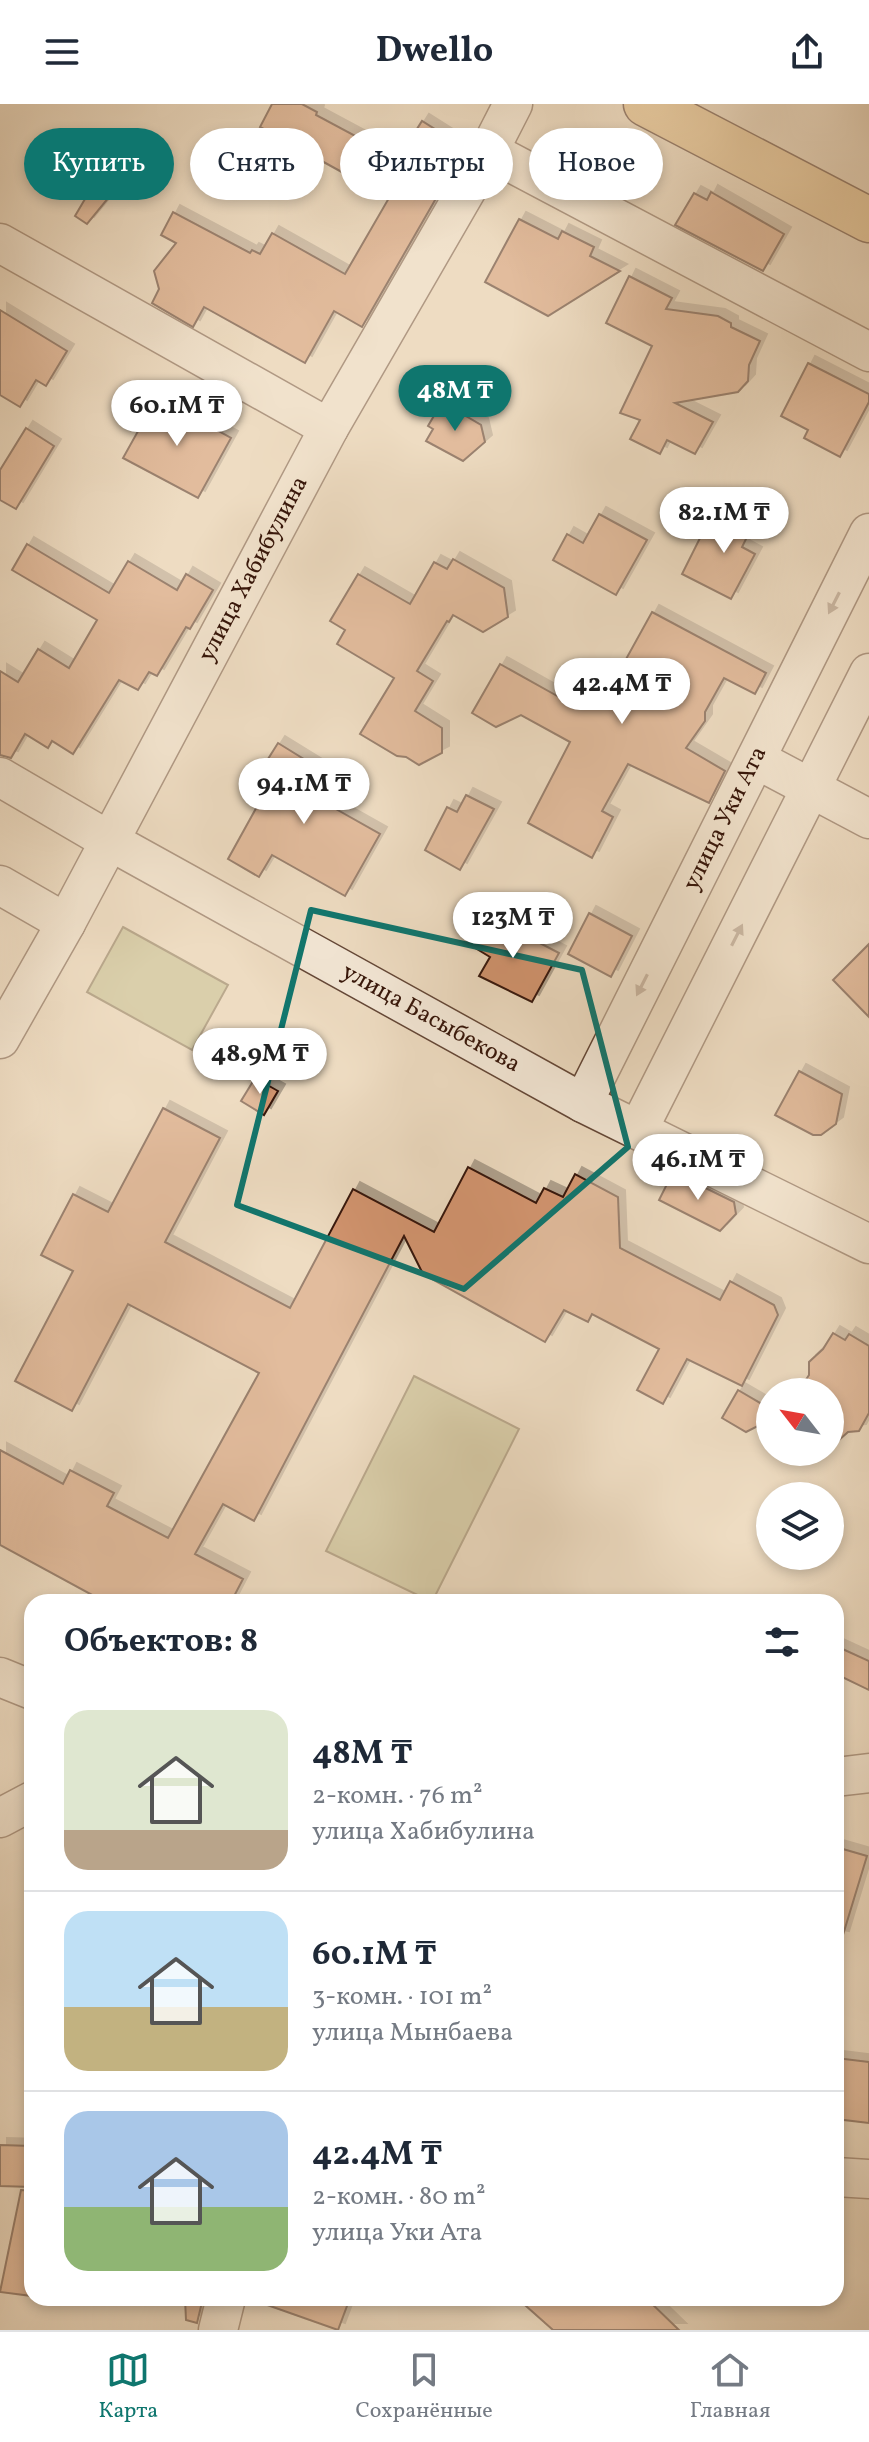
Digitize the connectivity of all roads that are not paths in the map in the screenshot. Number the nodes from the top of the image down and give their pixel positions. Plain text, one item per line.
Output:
1 (513, 104) edge
2 (646, 104) edge
3 (501, 128) edge
4 (513, 164) edge
5 (461, 200) edge
6 (869, 220) edge
7 (0, 243) edge
8 (869, 352) edge
9 (329, 428) junction
10 (869, 533) edge
11 (869, 673) edge
12 (756, 759) junction
13 (0, 777) edge
14 (813, 788) junction
15 (869, 819) edge
16 (108, 840) junction
17 (0, 885) edge
18 (66, 923) junction
19 (661, 949) junction
20 (715, 978) junction
21 (0, 1039) edge
22 (583, 1103) junction
23 (638, 1130) junction
24 (869, 1244) edge
25 (0, 1677) edge
26 (24, 1687) edge
27 (869, 1773) edge
28 (844, 1776) edge
29 (24, 1805) edge
30 (0, 1818) edge
31 (844, 2177) edge
32 (869, 2179) edge
33 (224, 2306) edge
34 (218, 2330) edge

1 - 3 street, улица Хабибулина
2 - 6 main road
4 - 8 street
5 - 9 street, улица Хабибулина
7 - 9 street
9 - 16 street, улица Хабибулина
10 -> 12 street, улица Уки Ата
11 - 14 street
12 - 14 street
12 - 19 street, улица Уки Ата
13 - 16 street, улица Басыбекова
14 - 15 street
20 -> 14 street
16 - 18 street, улица Хабибулина
16 - 22 street, улица Басыбекова
17 - 18 street
18 - 21 street, улица Хабибулина
19 - 20 street
19 -> 22 street, улица Уки Ата
20 - 23 street
22 - 23 street, улица Басыбекова
23 - 24 street, улица Басыбекова
25 - 26 street
27 - 28 street
29 - 30 street
31 - 32 street
33 - 34 street

